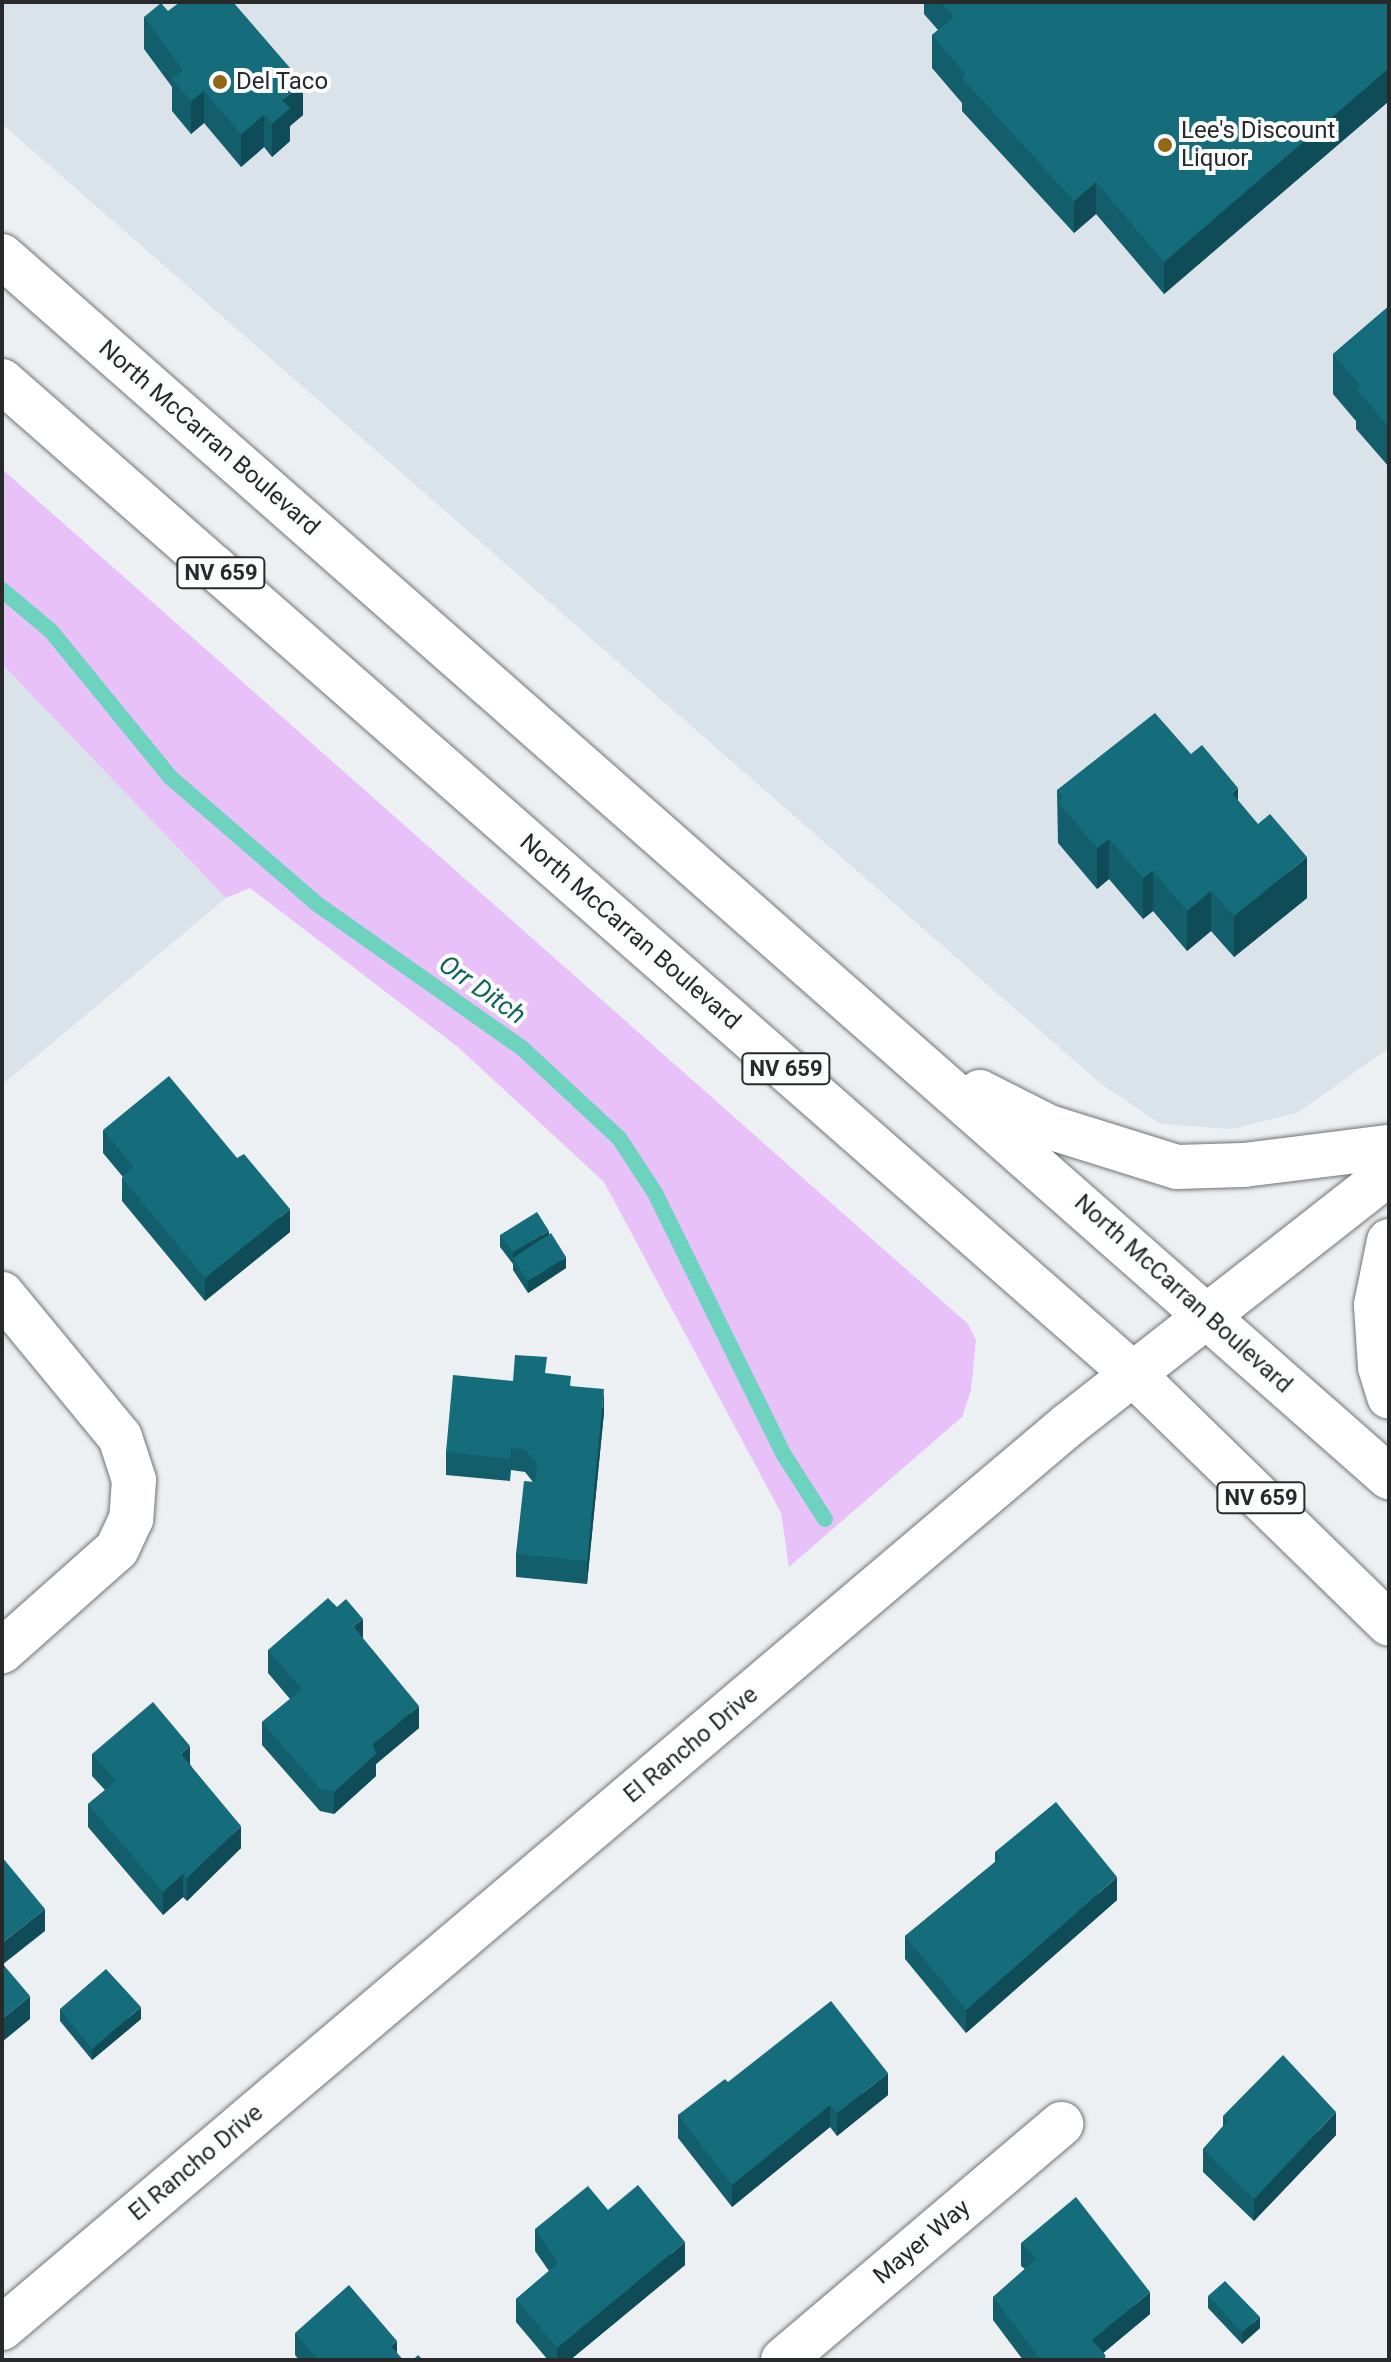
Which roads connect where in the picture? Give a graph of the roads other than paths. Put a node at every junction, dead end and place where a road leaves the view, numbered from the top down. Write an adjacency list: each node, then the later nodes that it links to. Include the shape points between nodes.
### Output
1 (2, 256): 3 (main road, North McCarran Boulevard)
2 (2, 381): 9 (main road, North McCarran Boulevard / NV 659)
3 (921, 1062): 4 (main road, via 1049,1127 1177,1167 1244,1165); 8 (main road, North McCarran Boulevard)
4 (1389, 1147)
5 (1389, 1173): 8 (main road, El Rancho Drive)
6 (1389, 1241): 10 (main road, via 1376,1317 1380,1367)
7 (2, 1294): 13 (main road, via 120,1437 134,1480 131,1519 117,1549)
8 (1206, 1315): 9 (main road, El Rancho Drive); 11 (main road, North McCarran Boulevard)
9 (1132, 1373): 12 (main road, North McCarran Boulevard / NV 659); 15 (main road, El Rancho Drive)
10 (1389, 1397)
11 (1389, 1477)
12 (1389, 1624)
13 (2, 1651)
14 (1061, 2124): 16 (main road, Mayer Way)
15 (2, 2328)
16 (783, 2360)

